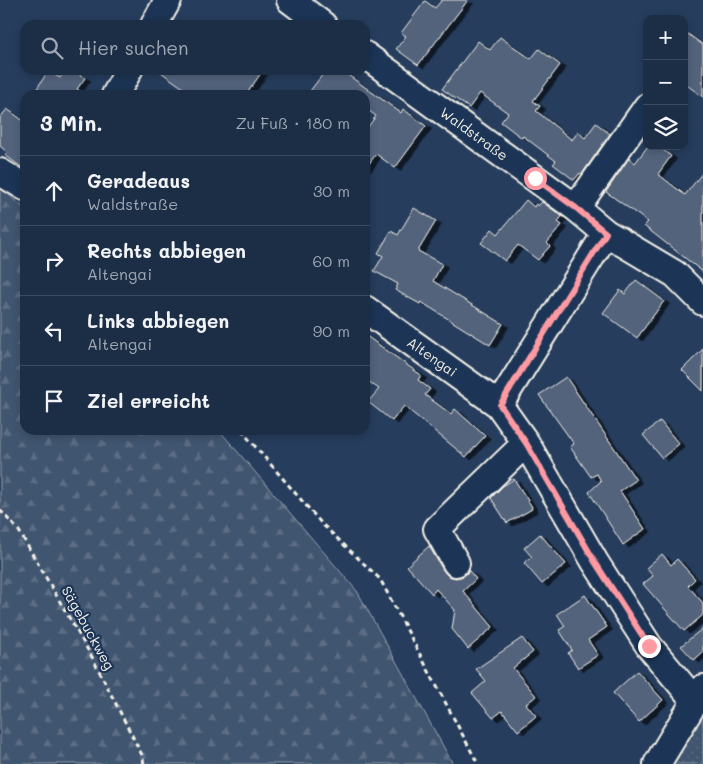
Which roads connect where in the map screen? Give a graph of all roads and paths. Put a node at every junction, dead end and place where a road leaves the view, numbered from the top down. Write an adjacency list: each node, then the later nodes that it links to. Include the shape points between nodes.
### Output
1 (168, 0): 3 (street)
2 (290, 0): 4 (street)
3 (157, 20)
4 (316, 20)
5 (370, 59): 11 (street, Waldstraße)
6 (126, 75): 7 (street)
7 (118, 90)
8 (643, 113): 11 (street)
9 (0, 172): 10 (street)
10 (20, 184)
11 (576, 208): 12 (street, Waldstraße)
12 (606, 233): 13 (street, Waldstraße, via 675,274); 15 (street)
13 (703, 302)
14 (370, 314): 15 (street, Altengai)
15 (500, 405): 17 (street, Altengai)
16 (245, 435): 22 (path, via 322,524 380,579)
17 (526, 443): 19 (street, via 437,529); 20 (street, Altengai, via 595,562 649,646)
18 (0, 510): 21 (path, Sägebuckweg, via 19,531 92,657)
19 (456, 563)
20 (699, 694): 23 (street)
21 (144, 764)
22 (478, 764)
23 (657, 764)

